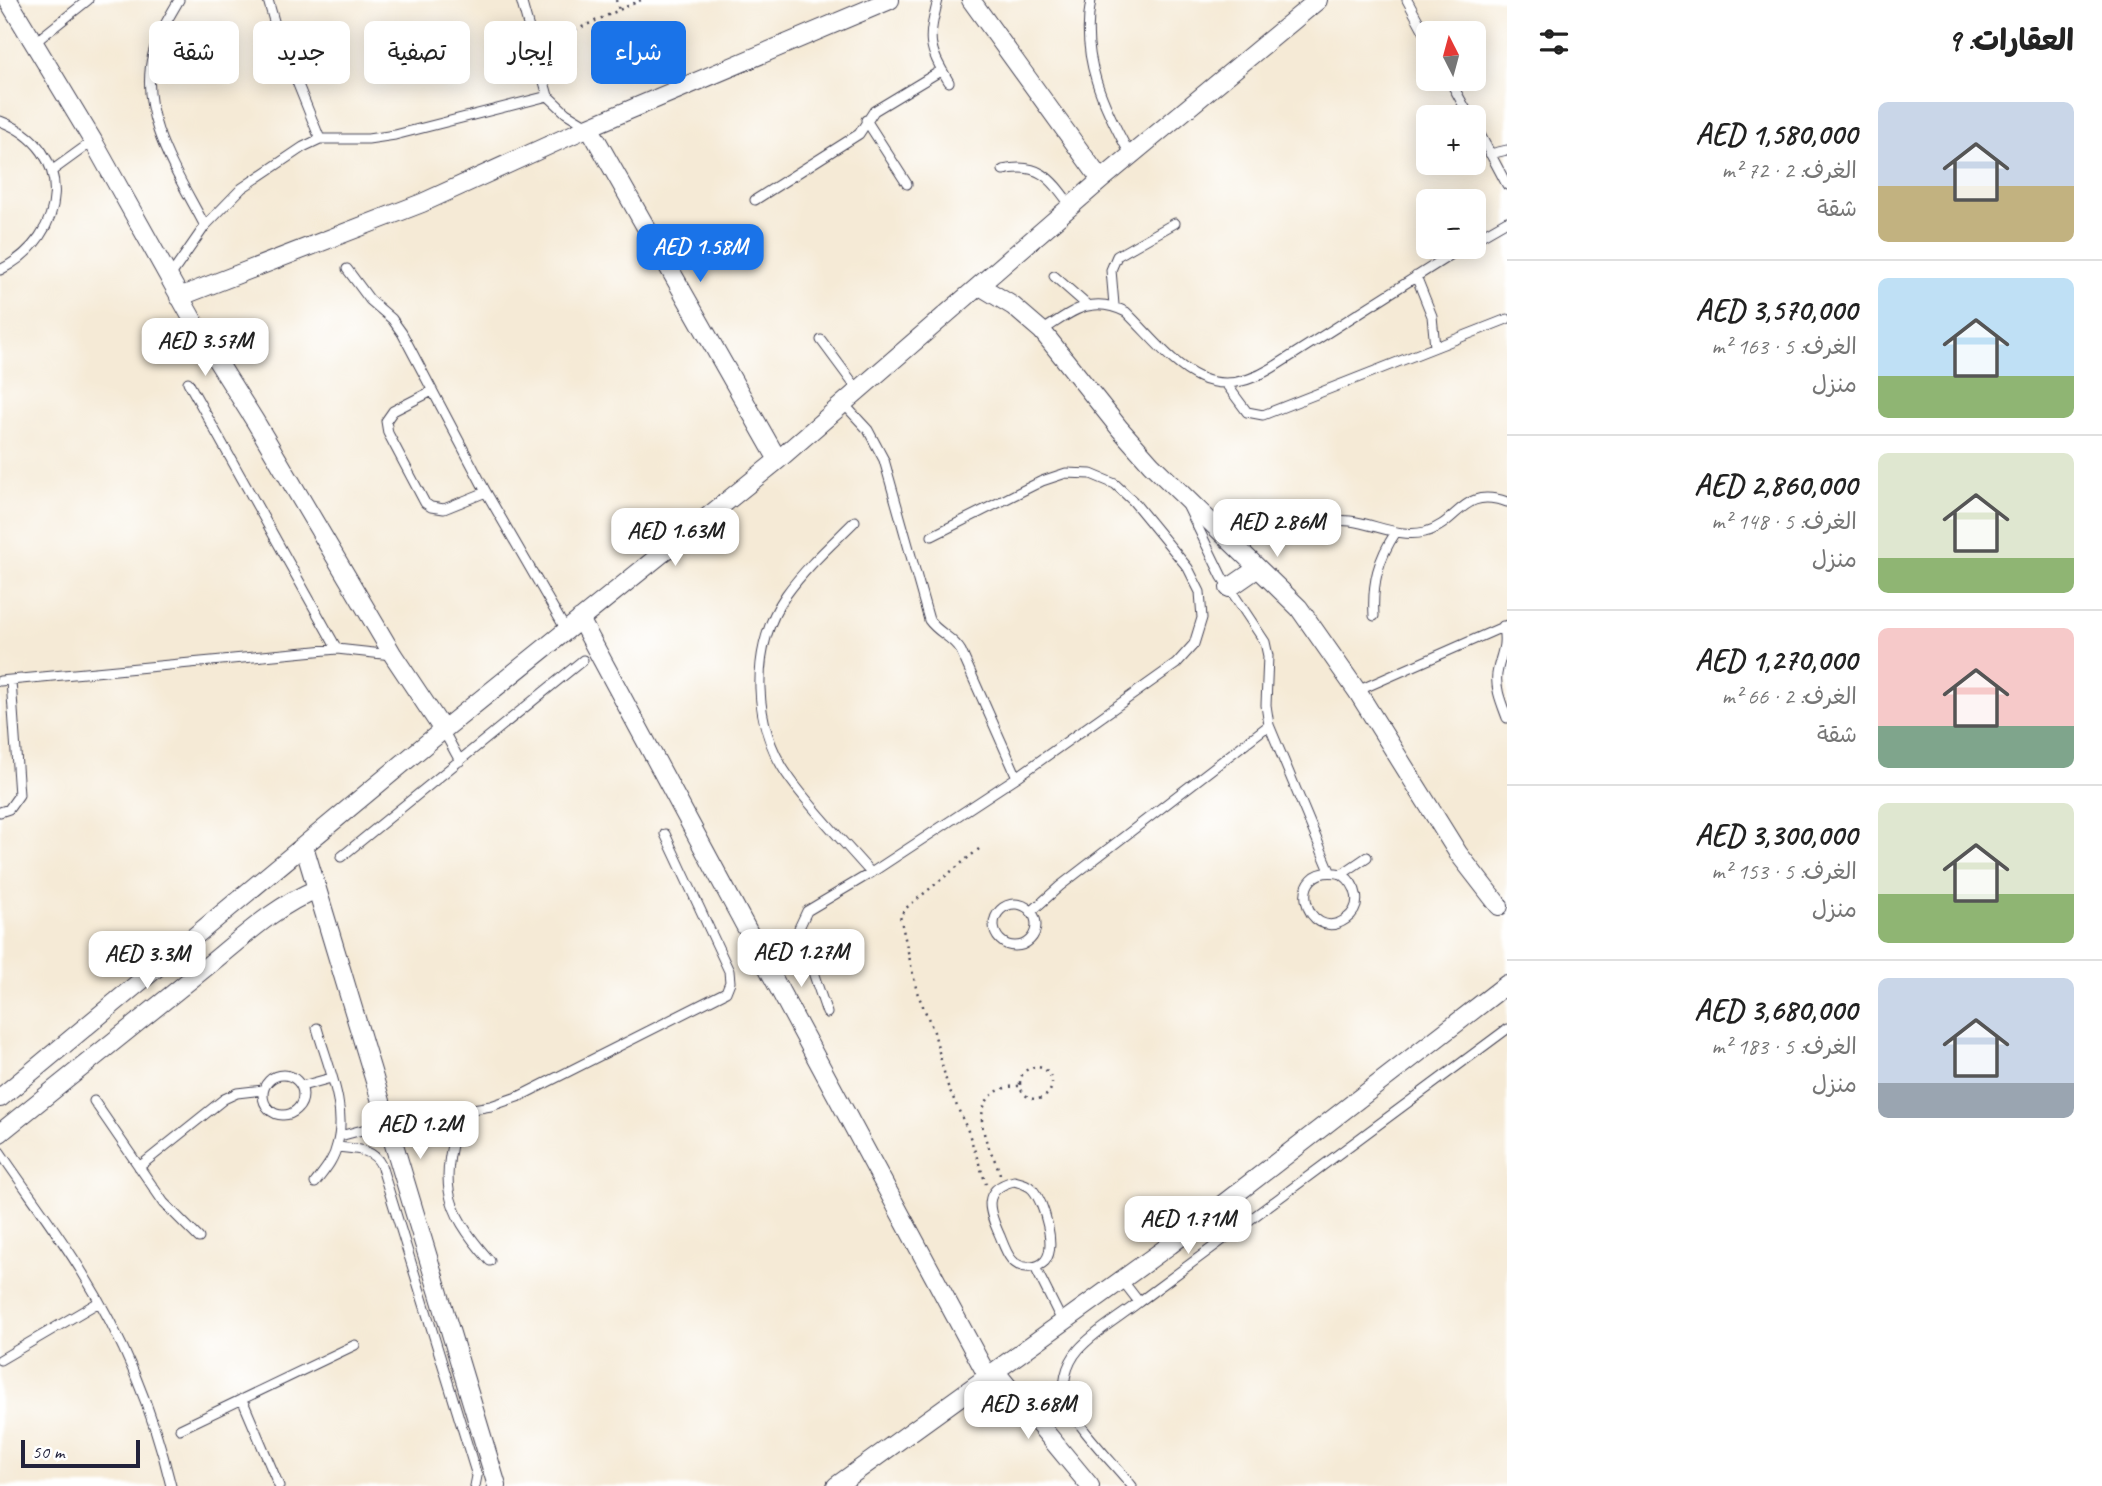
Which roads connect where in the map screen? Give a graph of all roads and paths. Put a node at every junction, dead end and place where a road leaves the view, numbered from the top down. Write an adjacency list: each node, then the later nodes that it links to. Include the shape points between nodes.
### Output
1 (8, 0): 17 (street)
2 (89, 0): 17 (lane)
3 (179, 0): 39 (lane, via 153,54 149,83 152,113)
4 (268, 0): 24 (lane)
5 (521, 0): 20 (lane)
6 (616, 0): 14 (path)
7 (641, 0): 14 (path)
8 (890, 0): 23 (street)
9 (938, 0): 18 (lane, via 930,37)
10 (971, 0): 32 (street)
11 (1091, 0): 29 (lane, via 1090,63)
12 (1318, 0): 29 (street)
13 (1407, 0): 15 (lane)
14 (619, 10): 16 (path)
15 (1418, 21)
16 (577, 29)
17 (34, 43): 25 (street)
18 (942, 70): 19 (lane); 21 (lane)
19 (950, 82)
20 (548, 96): 23 (lane); 24 (lane, via 395,135)
21 (866, 120): 33 (lane); 35 (lane, via 859,134)
22 (0, 121): 30 (lane, via 41,149)
23 (589, 127): 48 (street, via 422,202); 60 (street)
24 (320, 139): 39 (lane, via 262,172)
25 (93, 141): 30 (lane); 46 (street)
26 (1486, 146): 28 (lane)
27 (1507, 150): 28 (lane)
28 (1490, 154): 34 (lane)
29 (1131, 156): 32 (street)
30 (52, 170): 43 (lane, via 50,218 40,240)
31 (1003, 170): 36 (lane, via 1017,167 1041,172)
32 (1101, 180): 36 (street)
33 (907, 184)
34 (1507, 185)
35 (755, 200)
36 (1071, 206): 47 (street)
37 (1507, 221): 40 (lane)
38 (1175, 223): 50 (lane, via 1117,256 1111,270)
39 (205, 226): 46 (lane)
40 (1486, 233)
41 (1444, 259): 45 (lane)
42 (347, 269): 58 (lane, via 397,326)
43 (0, 270)
44 (1054, 276): 49 (lane)
45 (1416, 276): 54 (lane, via 1432,316); 56 (lane, via 1258,377)
46 (169, 278): 48 (street)
47 (979, 286): 52 (street); 57 (street)
48 (179, 297): 74 (street)
49 (1087, 305): 50 (lane); 52 (lane)
50 (1114, 306): 56 (lane, via 1185,369 1205,380)
51 (1507, 319): 54 (lane)
52 (1042, 331): 62 (street, via 1120,429)
53 (821, 341): 57 (lane)
54 (1435, 347): 56 (lane, via 1263,415 1247,412)
55 (188, 382): 73 (lane)
56 (1227, 384)
57 (858, 390): 59 (street)
58 (432, 391): 61 (lane); 61 (lane, via 393,411 386,421 421,498 430,507 444,509)
59 (843, 403): 60 (street); 83 (lane, via 868,430 884,460 929,620 961,651)
60 (778, 460): 71 (street)
61 (486, 492): 71 (lane)
62 (1184, 496): 68 (street); 69 (lane)
63 (1507, 502): 66 (lane, via 1479,499 1426,532)
64 (1284, 519): 66 (lane, via 1350,521)
65 (855, 521): 91 (lane, via 785,596 768,633 760,673 761,713 777,759 790,780)
66 (1396, 532): 70 (lane, via 1376,572)
67 (932, 536): 83 (lane, via 1042,481 1066,473 1091,474 1115,484 1133,501 1188,568 1200,592 1202,618 1194,644 1176,664)
68 (1258, 568): 69 (street); 78 (street, via 1306,617)
69 (1229, 588): 80 (lane, via 1265,642)
70 (1374, 616)
71 (573, 625): 81 (street); 125 (street)
72 (1505, 625): 78 (lane); 79 (lane, via 1506,651 1497,687)
73 (337, 649): 74 (lane); 77 (lane)
74 (393, 655): 81 (street)
75 (583, 660): 82 (lane)
76 (0, 681): 77 (lane)
77 (11, 681): 84 (lane, via 19,794 9,809)
78 (1357, 691): 94 (street, via 1435,818)
79 (1507, 718)
80 (1269, 725): 90 (lane); 95 (lane)
81 (443, 730): 82 (lane); 86 (street)
82 (460, 761): 88 (lane)
83 (1017, 777): 91 (lane)
84 (0, 812)
85 (664, 834): 106 (lane, via 729,971 726,992 520,1096)
86 (304, 846): 93 (street); 104 (street)
87 (979, 849): 115 (path, via 900,916 917,992)
88 (341, 857)
89 (1367, 857): 92 (lane)
90 (1330, 871): 92 (lane); 92 (lane, via 1319,874 1305,892 1305,904 1320,922 1331,924 1352,914 1356,891)
91 (871, 873): 97 (lane, via 801,919 801,937)
92 (1342, 874)
93 (317, 889): 107 (street); 108 (street, via 262,919)
94 (1499, 906)
95 (1031, 912): 95 (lane, via 1024,906 1005,906 995,921 999,938 1006,944 1024,944 1035,930)
96 (1507, 984): 119 (street)
97 (827, 1013)
98 (317, 1028): 100 (lane)
99 (1507, 1029): 121 (lane)
100 (331, 1078): 101 (lane); 109 (lane)
101 (302, 1086): 103 (lane, via 292,1076 278,1075); 103 (lane, via 300,1106 289,1115 269,1110)
102 (1020, 1086): 102 (path, via 1027,1096 1039,1098 1049,1091 1052,1079 1045,1069 1033,1067 1023,1074); 114 (path, via 1000,1087 992,1093 982,1115 983,1131)
103 (263, 1090): 112 (lane, via 224,1099)
104 (0, 1098)
105 (94, 1101): 112 (lane)
106 (461, 1111): 107 (lane); 117 (lane, via 449,1152 451,1202 461,1226)
107 (387, 1119): 109 (lane); 131 (street)
108 (0, 1133)
109 (340, 1136): 110 (lane)
110 (337, 1147): 113 (lane); 130 (lane, via 372,1153 381,1166 477,1476)
111 (0, 1152): 120 (lane)
112 (139, 1167): 116 (lane, via 164,1203)
113 (315, 1183)
114 (1003, 1184): 115 (lane); 118 (lane, via 1025,1184 1038,1200 1051,1243 1044,1262)
115 (991, 1197): 118 (lane, via 991,1215 1007,1255 1014,1264)
116 (199, 1238)
117 (490, 1261)
118 (1035, 1267): 122 (lane)
119 (1122, 1280): 121 (lane); 122 (street)
120 (99, 1302): 124 (lane); 128 (lane, via 146,1400)
121 (1139, 1302): 134 (lane, via 1080,1348 1064,1385 1067,1405 1078,1422)
122 (1063, 1324): 125 (street)
123 (355, 1345): 126 (lane)
124 (0, 1360)
125 (991, 1374): 132 (street); 133 (street)
126 (242, 1399): 127 (lane); 129 (lane)
127 (180, 1429)
128 (171, 1486)
129 (279, 1486)
130 (475, 1486)
131 (497, 1486)
132 (836, 1486)
133 (1090, 1486)
134 (1132, 1486)

